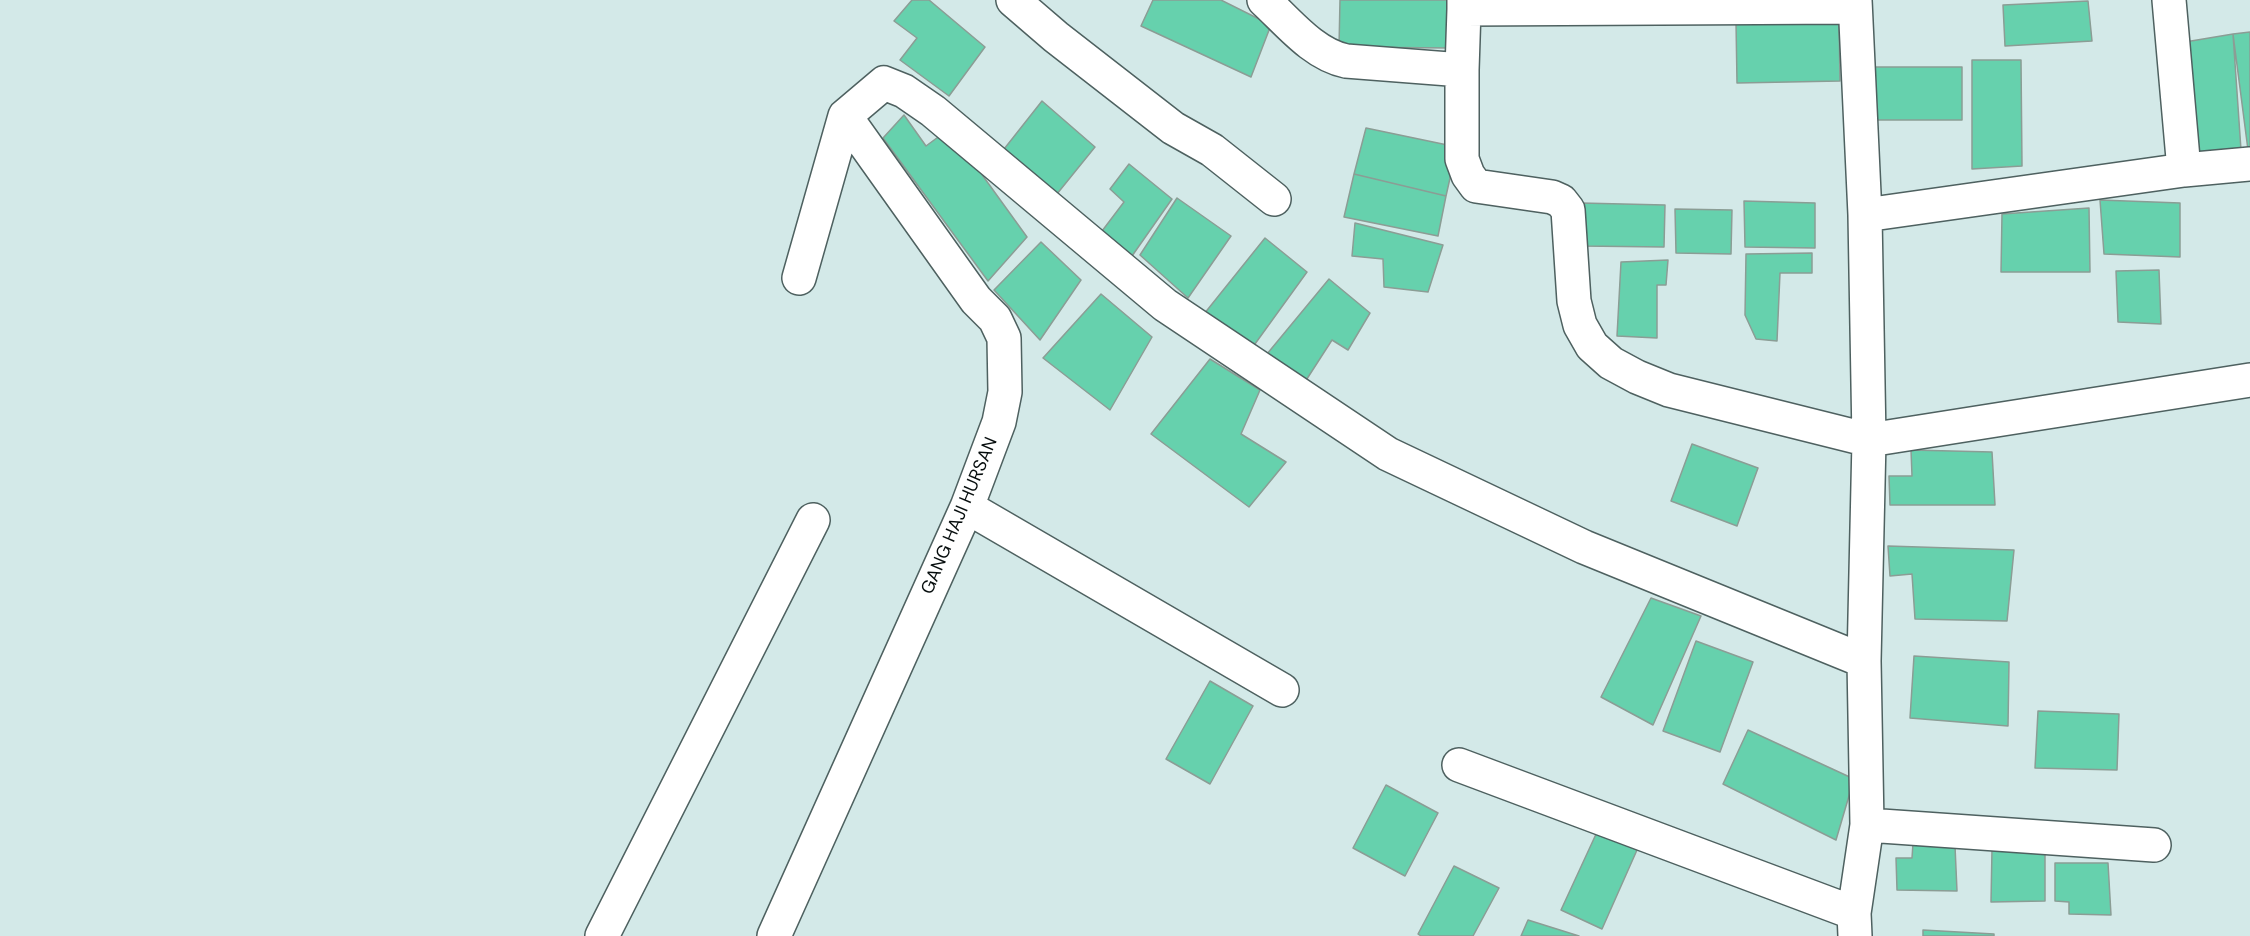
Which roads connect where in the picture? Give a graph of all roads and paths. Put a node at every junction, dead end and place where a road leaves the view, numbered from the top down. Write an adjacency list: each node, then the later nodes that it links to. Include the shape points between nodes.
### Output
1 (1013, 0): 10 (street, via 1173,128 1212,150)
2 (1264, 0): 6 (street, via 1306,39 1335,59)
3 (2169, 0): 9 (street)
4 (1855, 3): 5 (street); 11 (street)
5 (1464, 4): 6 (street)
6 (1462, 70): 14 (street, via 1462,159 1467,175 1476,186 1552,197 1568,210 1574,301 1580,325 1592,346 1611,363 1669,390)
7 (845, 116): 12 (street); 15 (street, GANG HAJI HURSAN, via 976,300 995,319 1004,338 1005,392 999,422); 17 (street, via 884,83 904,91 1165,305 1388,454 1584,548)
8 (2250, 164): 9 (street)
9 (2184, 170): 11 (street)
10 (1274, 199)
11 (1865, 215): 14 (street)
12 (799, 278)
13 (2250, 380): 14 (street)
14 (1869, 440): 17 (street)
15 (967, 507): 18 (street); 24 (street, GANG HAJI HURSAN)
16 (813, 520): 23 (street)
17 (1864, 662): 20 (street)
18 (1282, 690)
19 (1459, 765): 22 (street)
20 (1867, 825): 21 (street); 22 (street)
21 (2154, 844)
22 (1855, 925)
23 (602, 936)
24 (774, 936)

